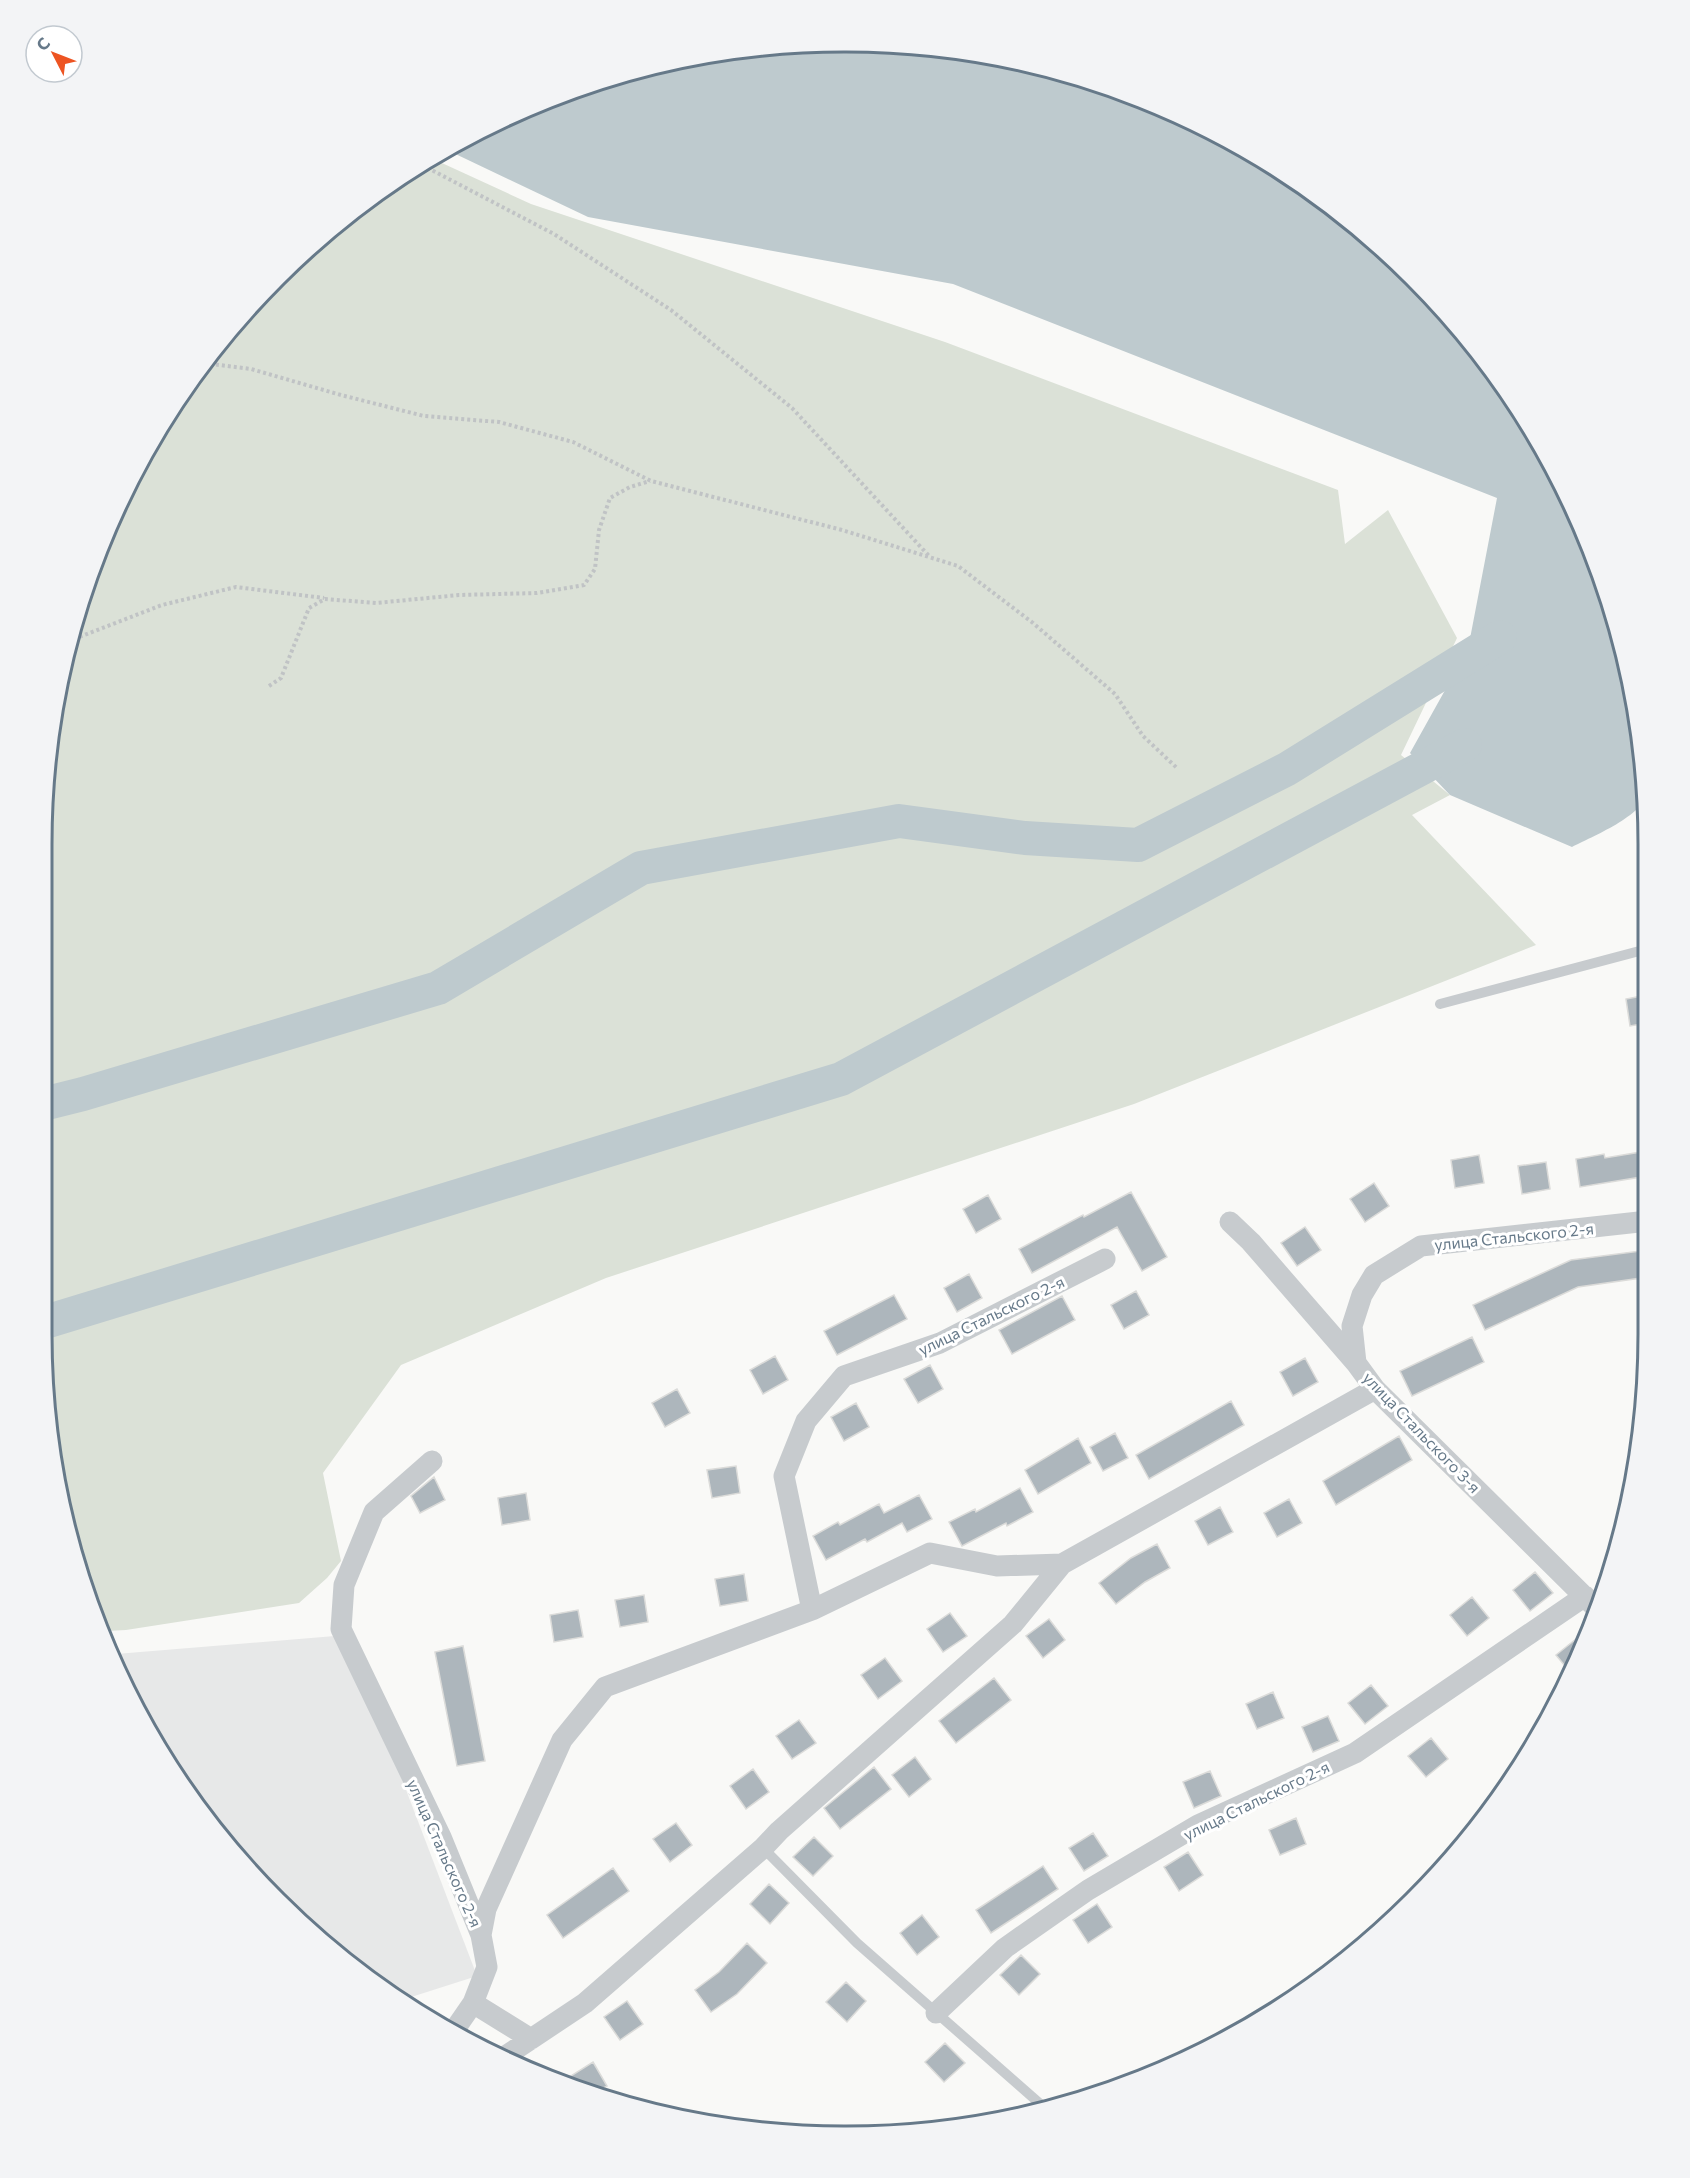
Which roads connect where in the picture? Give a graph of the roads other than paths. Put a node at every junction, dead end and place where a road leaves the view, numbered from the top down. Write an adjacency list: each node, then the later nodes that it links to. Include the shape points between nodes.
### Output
1 (1638, 951): 2 (lane)
2 (1440, 1004)
3 (1230, 1222): 6 (street, улица Стальского 3-я)
4 (1638, 1222): 6 (street, улица Стальского 2-я, via 1421,1246 1374,1275 1362,1295 1352,1326)
5 (1105, 1259): 12 (street, улица Стальского 2-я, via 940,1343 844,1376 806,1422 784,1476)
6 (1356, 1363): 7 (street, улица Стальского 3-я)
7 (1375, 1389): 9 (street, улица Стальского 2-я); 10 (street, улица Стальского 3-я)
8 (432, 1461): 14 (street, улица Стальского 2-я, via 374,1512 344,1585 341,1629 441,1837)
9 (1062, 1564): 12 (street, улица Стальского 2-я, via 997,1566 930,1552); 13 (street, улица Стальского 2-я, via 1013,1624)
10 (1590, 1601)
11 (1589, 1603): 16 (street, улица Стальского 2-я, via 1355,1753 1198,1825 1088,1890 1005,1948)
12 (812, 1610): 14 (street, улица Стальского 2-я, via 605,1687 562,1740 486,1909)
13 (763, 1848): 16 (lane, via 857,1943); 18 (street, улица Стальского 2-я, via 585,2003)
14 (481, 1935): 15 (street, via 487,1966)
15 (473, 2003): 17 (street); 18 (street)
16 (936, 2013): 20 (lane)
17 (458, 2024)
18 (531, 2039): 19 (street, улица Стальского 2-я)
19 (512, 2052)
20 (1037, 2101)

